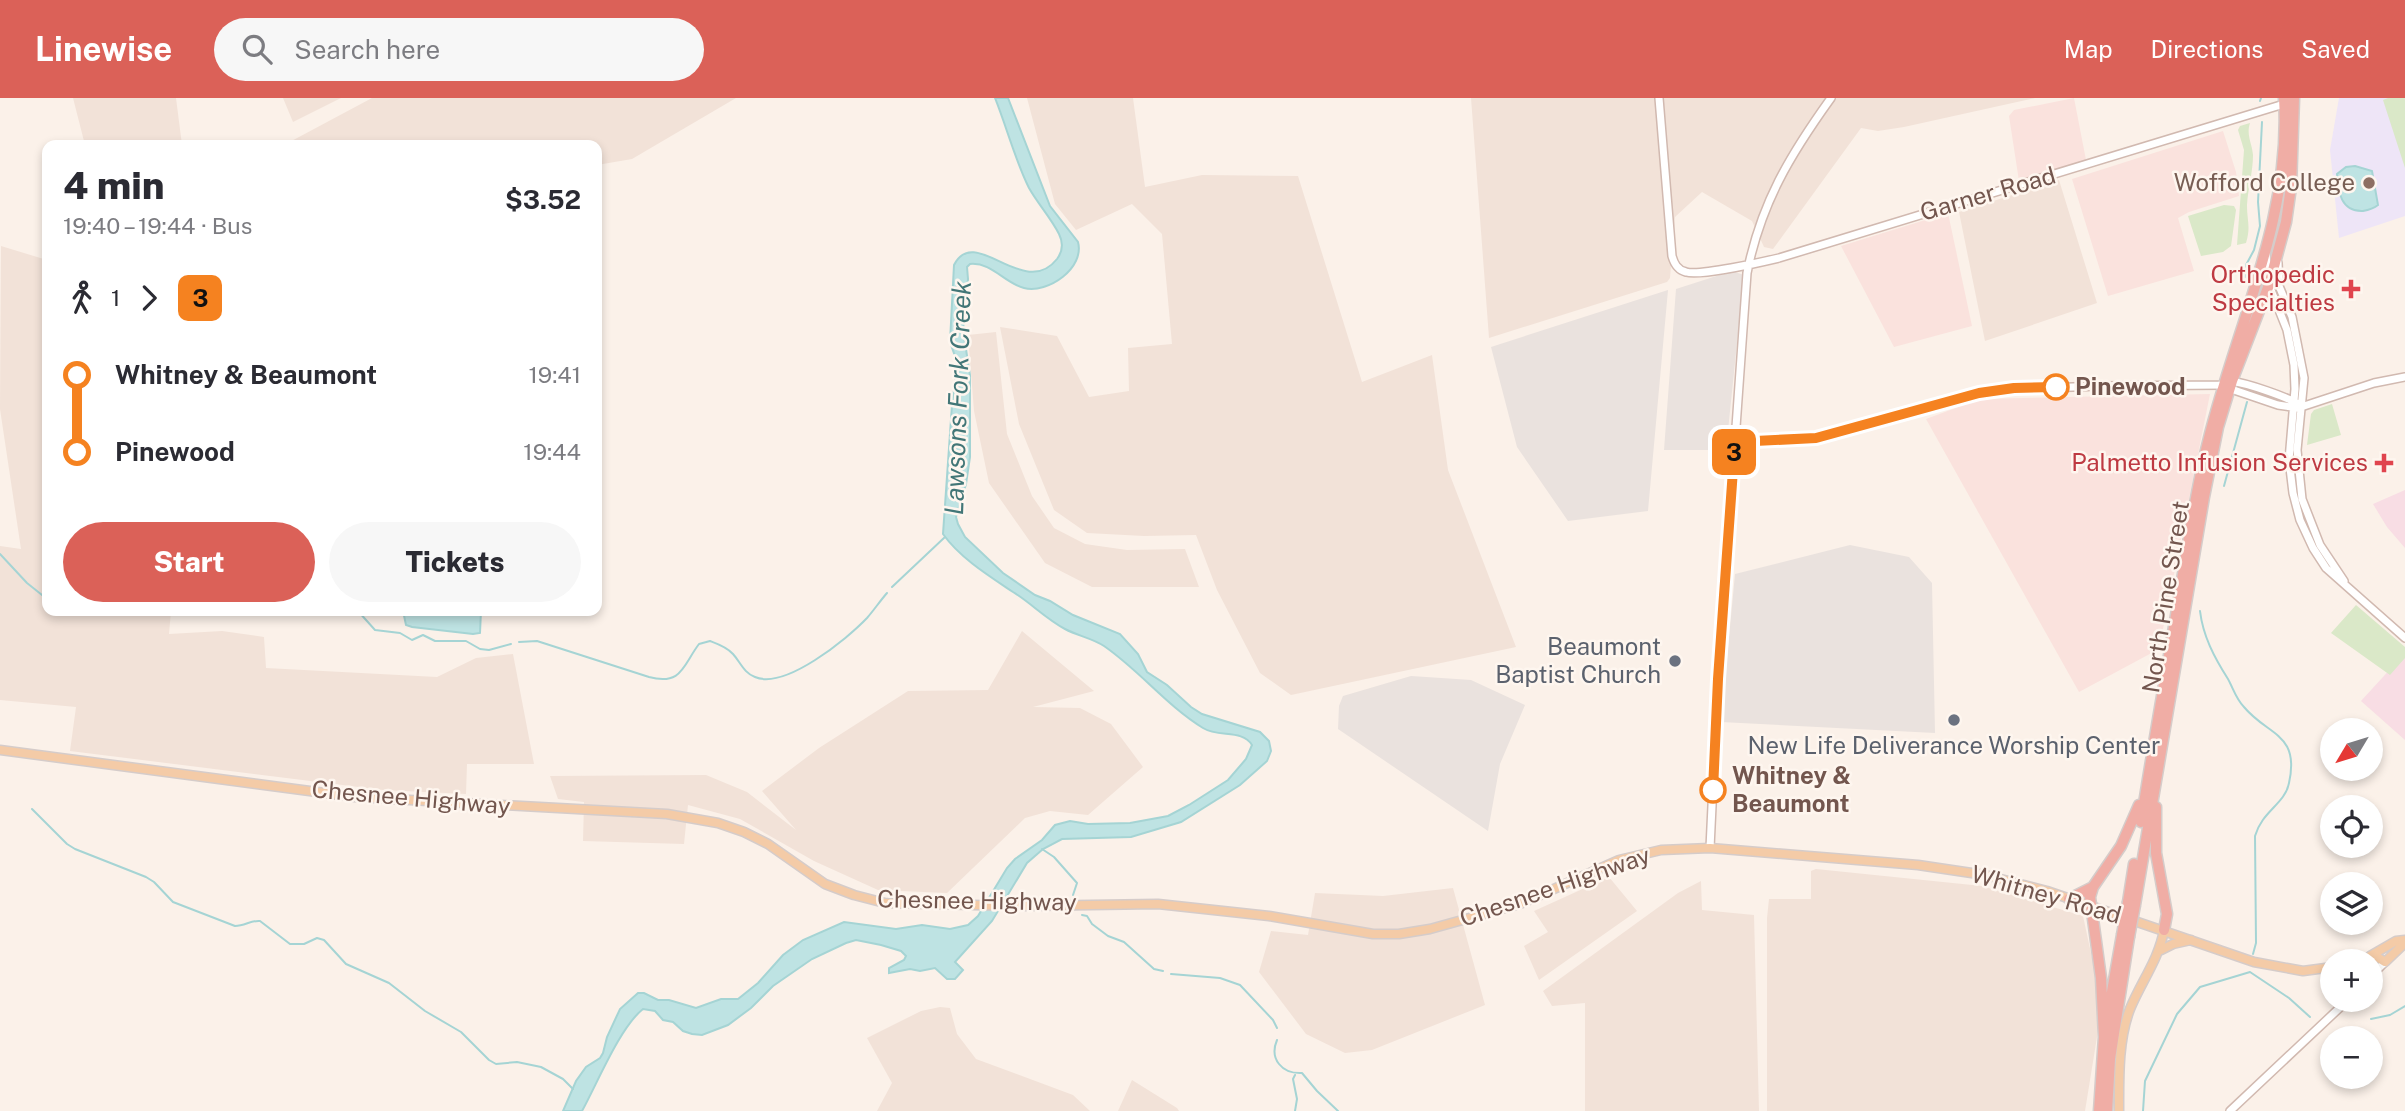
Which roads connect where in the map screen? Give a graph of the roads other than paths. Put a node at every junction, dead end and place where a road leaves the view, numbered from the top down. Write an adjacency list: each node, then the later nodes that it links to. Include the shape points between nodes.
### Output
1 (1659, 98): 7 (street, Garner Road, via 1672,256 1677,267 1688,273)
2 (1831, 98): 7 (street, via 1772,191)
3 (2294, 98): 5 (highway, North Pine Street, via 2291,187)
4 (2284, 101): 6 (highway, North Pine Street, via 2281,179); 7 (street, Garner Road)
5 (2279, 248): 8 (highway, North Pine Street); 12 (street, via 2278,279 2292,317 2305,378)
6 (2266, 254): 8 (street); 10 (highway, North Pine Street)
7 (1749, 265): 13 (street)
8 (2269, 285): 10 (highway, North Pine Street); 11 (street, via 2289,335)
9 (2405, 377): 12 (street)
10 (2229, 385): 11 (street); 13 (street, via 1996,390 1835,435); 17 (highway, North Pine Street, via 2197,489)
11 (2293, 404): 12 (street); 14 (street, via 2289,460 2297,512 2319,558)
12 (2302, 406): 14 (street, via 2297,450 2302,499 2320,545)
13 (1735, 442): 18 (street)
14 (2346, 585): 15 (street)
15 (2405, 638)
16 (0, 750): 18 (main road, Chesnee Highway, via 355,797 683,816 757,838 825,884 899,904 1158,904 1373,934 1430,929 1508,908 1619,860 1661,850)
17 (2154, 768): 19 (highway, via 2128,834); 22 (highway, via 2155,837 2167,914); 23 (highway, North Pine Street, bridge)
18 (1710, 848): 20 (main road, Whitney Road, via 1934,867 2014,881)
19 (2093, 887): 20 (highway); 21 (highway)
20 (2069, 899): 21 (main road, Whitney Road)
21 (2092, 907): 22 (main road, Whitney Road); 31 (highway)
22 (2164, 930): 24 (main road, Whitney Road); 27 (main road)
23 (2126, 936): 31 (highway, North Pine Street); 32 (highway, North Pine Street)
24 (2191, 940): 27 (main road); 29 (main road, Whitney Road, via 2269,966)
25 (2405, 941): 26 (main road); 28 (main road)
26 (2383, 949)
27 (2161, 950): 36 (main road, via 2140,986 2126,1024)
28 (2385, 962)
29 (2320, 969)
30 (2335, 1012): 37 (street)
31 (2104, 1037): 33 (highway, North Pine Street)
32 (2110, 1068): 34 (highway, North Pine Street); 35 (highway)
33 (2097, 1111)
34 (2106, 1111)
35 (2113, 1111)
36 (2119, 1111)
37 (2230, 1111)

